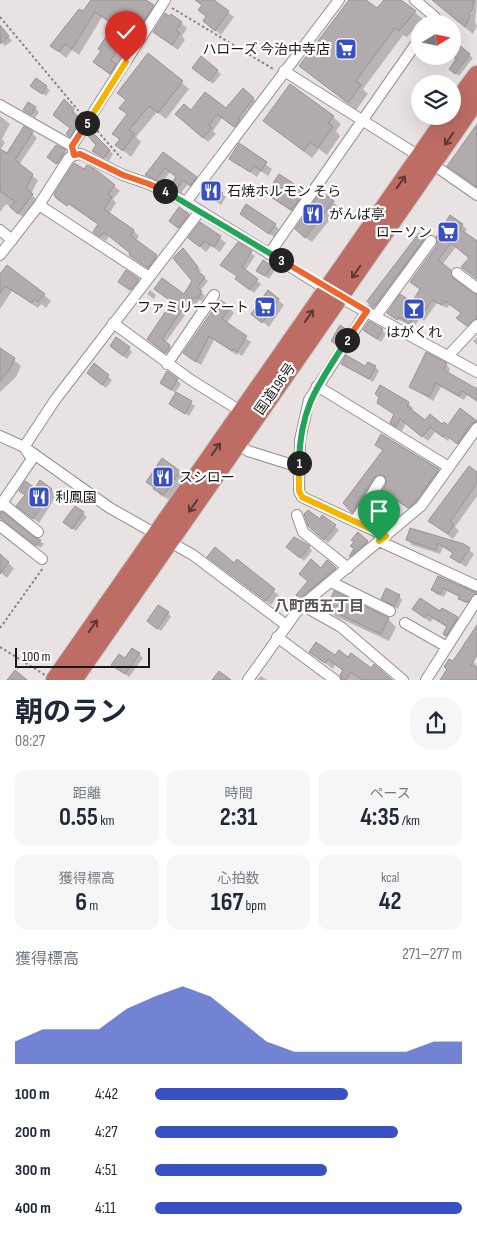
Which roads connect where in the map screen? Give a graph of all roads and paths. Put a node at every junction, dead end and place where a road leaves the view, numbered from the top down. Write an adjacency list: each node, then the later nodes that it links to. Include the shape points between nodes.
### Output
1 (339, 0): 7 (street)
2 (414, 0): 4 (street)
3 (164, 1): 7 (path); 13 (street)
4 (433, 15)
5 (0, 17): 13 (path)
6 (411, 51): 12 (street)
7 (283, 73): 12 (street); 19 (street)
8 (476, 74): 9 (highway)
9 (461, 96)
10 (477, 99): 17 (highway, 国道196号, one-way to 17)
11 (0, 105): 15 (street)
12 (362, 120): 17 (street); 25 (street)
13 (88, 121): 15 (street); 16 (path)
14 (443, 125): 17 (highway, 国道196号)
15 (73, 150): 19 (street); 20 (street)
16 (122, 158)
17 (425, 160): 18 (street); 30 (highway, 国道196号)
18 (477, 194)
19 (186, 202): 21 (street)
20 (39, 204): 23 (street); 28 (street)
21 (200, 211): 25 (street); 28 (street)
22 (0, 230): 23 (street)
23 (12, 240): 26 (street)
24 (431, 241): 33 (street)
25 (269, 254): 30 (street)
26 (0, 256)
27 (457, 273): 29 (street)
28 (149, 277): 34 (street)
29 (477, 288)
30 (333, 293): 32 (street); 40 (highway, 国道196号, one-way to 30); 43 (highway, 国道196号)
31 (214, 295): 37 (street)
32 (367, 311): 33 (street); 39 (street)
33 (376, 316): 36 (street)
34 (113, 323): 37 (street); 44 (street)
35 (477, 325): 36 (street)
36 (449, 355): 38 (street)
37 (167, 364): 40 (street)
38 (477, 372)
39 (317, 386): 45 (street, via 309,400 300,440); 46 (street)
40 (242, 412): 53 (highway, 国道196号, one-way to 40)
41 (477, 428): 46 (street)
42 (0, 436): 44 (street)
43 (237, 443): 45 (street, via 248,451); 53 (highway, 国道196号, one-way to 53)
44 (24, 447): 48 (street, via 32,459); 53 (street, via 102,503)
45 (299, 467): 50 (street, via 302,497)
46 (449, 467): 54 (street, via 421,506)
47 (380, 481): 50 (street)
48 (1, 505): 52 (street)
49 (297, 515): 56 (street, via 304,532)
50 (354, 521): 54 (street)
51 (0, 526): 55 (street)
52 (38, 532)
53 (163, 537): 63 (street, via 193,555); 68 (highway, 国道196号, one-way to 53); 69 (highway, 国道196号)
54 (382, 538): 56 (street); 58 (street)
55 (42, 559): 64 (path, via 44,567)
56 (348, 568): 57 (street)
57 (331, 582): 60 (street); 61 (street)
58 (477, 586)
59 (477, 600): 67 (street)
60 (302, 606): 63 (street); 72 (street, via 340,627)
61 (390, 611)
62 (405, 623): 67 (street)
63 (286, 625): 65 (street)
64 (0, 628)
65 (277, 637): 70 (street); 71 (street)
66 (0, 647): 68 (path)
67 (447, 647): 73 (street)
68 (54, 680)
69 (73, 680)
70 (248, 680)
71 (335, 680)
72 (403, 680)
73 (426, 680)

